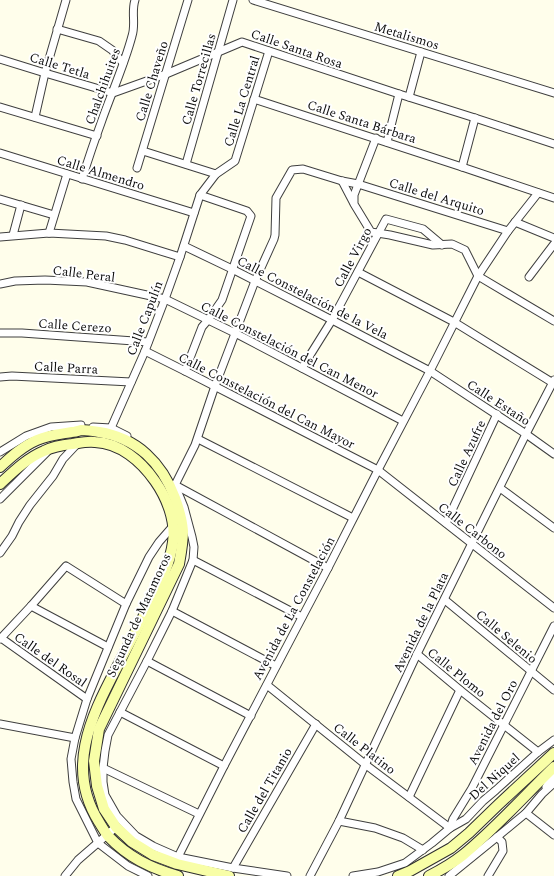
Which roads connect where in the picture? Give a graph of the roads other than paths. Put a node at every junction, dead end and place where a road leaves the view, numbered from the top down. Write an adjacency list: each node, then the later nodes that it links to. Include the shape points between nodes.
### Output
1 (66, 0): 6 (street)
2 (135, 0): 11 (street, Chalchihuites, via 133,35)
3 (188, 0): 13 (street, Calle Chaveño)
4 (233, 0): 8 (street, Calle Torrecillas)
5 (253, 0): 9 (street, Metalismos)
6 (57, 29): 11 (street, via 99,41 112,50); 12 (street)
7 (269, 51): 8 (street, Calle Santa Rosa, via 242,42); 16 (street, Calle Santa Rosa); 18 (street, Calle La Central)
8 (218, 52): 13 (street, Calle Santa Rosa); 28 (street, Calle Torrecillas)
9 (421, 52): 15 (street, Metalismos); 17 (street)
10 (0, 59): 12 (street, Calle Tetla)
11 (123, 63): 14 (street, Chalchihuites)
12 (45, 73): 14 (street, Calle Tetla); 20 (street)
13 (166, 74): 14 (street, Calle Santa Rosa); 26 (street, Calle Chaveño)
14 (113, 93): 22 (street, Chalchihuites)
15 (554, 93)
16 (400, 94): 17 (street, Calle Santa Rosa); 24 (street)
17 (409, 97): 21 (street, Calle Santa Rosa)
18 (254, 99): 23 (street, Calle Santa Bárbara); 32 (street, Calle La Central, via 235,161)
19 (0, 107): 20 (street)
20 (34, 117): 22 (street)
21 (475, 118): 25 (street, Calle Santa Rosa); 29 (street)
22 (97, 136): 33 (street, Chalchihuites)
23 (376, 138): 24 (street, Calle Santa Bárbara); 35 (street)
24 (387, 142): 29 (street, Calle Santa Bárbara)
25 (554, 144)
26 (142, 151): 28 (street); 30 (street, Calle Chaveño)
27 (0, 153): 31 (street, Calle Almendro)
28 (186, 164): 32 (street)
29 (462, 167): 36 (street, Calle Santa Bárbara)
30 (137, 168)
31 (67, 174): 33 (street, Calle Almendro); 43 (street)
32 (216, 174): 37 (street, Calle La Central)
33 (82, 179): 42 (street, Calle Almendro)
34 (342, 181): 35 (street, Calle del Arquito); 40 (street); 59 (street, Calle del Arquito, via 303,169 292,170 276,198 275,235)
35 (358, 184): 40 (street); 45 (street, Calle del Arquito)
36 (538, 193): 38 (street, Calle Santa Bárbara); 44 (street, Avenida de La Constelación)
37 (200, 195): 42 (street, Calle La Central); 55 (street, via 247,211 251,216)
38 (554, 198)
39 (0, 199): 41 (street)
40 (354, 204): 47 (street, via 371,232)
41 (21, 205): 43 (street); 48 (street)
42 (194, 213): 53 (street, Calle Capulín)
43 (54, 215): 46 (street)
44 (516, 222): 45 (street, Avenida de La Constelación); 50 (street)
45 (508, 231): 57 (street, Avenida de La Constelación)
46 (49, 233): 48 (street); 54 (street, via 106,236)
47 (379, 233): 52 (street); 52 (street, Calle Virgo, via 386,219 423,229); 56 (street, Calle Virgo)
48 (13, 235): 49 (street)
49 (0, 237)
50 (554, 238)
51 (554, 244): 58 (street)
52 (442, 245): 57 (street, via 452,244 465,250)
53 (184, 246): 54 (street, Calle Capulín); 55 (street, Calle Constelación de la Vela)
54 (180, 257): 61 (street, Calle Capulín)
55 (232, 269): 59 (street, Calle Constelación de la Vela); 62 (street, via 222,300)
56 (358, 272): 63 (street, Calle Virgo); 65 (street)
57 (478, 276): 64 (street); 65 (street, Avenida de La Constelación)
58 (529, 277)
59 (255, 281): 63 (street, Calle Constelación de la Vela); 66 (street)
60 (0, 284): 61 (street, Calle Peral, via 45,280 87,282)
61 (165, 299): 62 (street, Calle Constelación del Can Menor); 68 (street, Calle Capulín)
62 (208, 320): 66 (street, Calle Constelación del Can Menor); 71 (street, via 202,327)
63 (332, 320): 70 (street, Calle Virgo); 72 (street, Calle Constelación de la Vela)
64 (554, 321)
65 (454, 322): 72 (street, Avenida de La Constelación); 74 (street)
66 (235, 333): 70 (street, Calle Constelación del Can Menor); 76 (street)
67 (0, 334): 68 (street, Calle Cerezo, via 22,333)
68 (148, 342): 69 (street, Calle Capulín)
69 (145, 351): 71 (street, Calle Constelación del Can Mayor); 75 (street, Calle Capulín)
70 (302, 368): 78 (street, Calle Constelación del Can Menor)
71 (185, 371): 76 (street, Calle Constelación del Can Mayor)
72 (430, 372): 77 (street, Calle Estaño); 78 (street, Avenida de La Constelación)
73 (0, 377): 75 (street, Calle Parra)
74 (553, 381): 81 (street, Avenida de la Plata)
75 (131, 382): 80 (street, Calle Capulín)
76 (215, 386): 82 (street); 88 (street, Calle Constelación del Can Mayor)
77 (497, 414): 81 (street, Calle Estaño); 94 (street, Calle Azufre)
78 (403, 421): 88 (street, Avenida de La Constelación)
79 (81, 428): 80 (street); 85 (street, via 51,427 26,436); 87 (main road, Segunda de Matamoros, via 36,440); 91 (main road, Segunda de Matamoros, via 117,436 137,446 157,465)
80 (111, 428): 91 (street, via 134,439 157,459 167,472)
81 (526, 434): 86 (street, Calle Estaño); 90 (street, Avenida de la Plata)
82 (198, 439): 91 (street); 93 (street)
83 (78, 443): 84 (main road, Segunda de Matamoros); 91 (main road, Segunda de Matamoros, via 95,442 118,447); 98 (street, via 63,459 30,505)
84 (51, 448): 89 (main road, Segunda de Matamoros, via 25,462); 92 (street)
85 (0, 452)
86 (554, 454)
87 (0, 467)
88 (378, 470): 93 (street, Avenida de La Constelación); 94 (street, Calle Carbono)
89 (0, 484)
90 (500, 488): 96 (street); 97 (street, Avenida de la Plata)
91 (170, 490): 95 (main road, Segunda de Matamoros); 99 (street, via 184,508 194,547); 100 (street); 123 (main road, Segunda de Matamoros, via 180,512 183,532 179,564)
92 (0, 499)
93 (354, 518): 100 (street, Avenida de La Constelación)
94 (446, 524): 97 (street, Calle Carbono)
95 (173, 526): 102 (street, via 149,556); 123 (main road, Segunda de Matamoros, via 170,560 165,573 94,714)
96 (554, 528)
97 (472, 544): 101 (street, Avenida de la Plata); 104 (street, Calle Carbono)
98 (0, 553)
99 (192, 560): 105 (street); 106 (street)
100 (328, 568): 106 (street, Avenida de La Constelación)
101 (445, 600): 110 (street, Avenida de la Plata); 113 (street, Calle Selenio)
102 (126, 604): 103 (street, via 66,566); 109 (street)
103 (31, 606): 108 (street); 109 (street)
104 (554, 608)
105 (172, 611): 111 (street); 112 (street)
106 (302, 617): 112 (street, Avenida de La Constelación)
107 (554, 626): 113 (street, Avenida del Oro)
108 (0, 639): 117 (street, Calle del Rosal)
109 (108, 647): 117 (street)
110 (417, 654): 115 (street, Calle Plomo); 128 (street, Avenida de la Plata)
111 (147, 661): 118 (street); 119 (street)
112 (276, 666): 114 (street, Avenida de La Constelación)
113 (531, 672): 116 (street, Calle Selenio); 122 (street, Avenida del Oro)
114 (267, 685): 119 (street, Avenida de La Constelación); 121 (street, Calle Platino)
115 (460, 690): 122 (street, Calle Plomo); 135 (street)
116 (554, 690)
117 (87, 699): 124 (street)
118 (120, 712): 129 (street); 131 (street, via 108,735)
119 (251, 716): 129 (street, Avenida de La Constelación)
120 (0, 724): 124 (street)
121 (316, 724): 128 (street, Calle Platino); 147 (street, Calle del Titanio)
122 (504, 725): 126 (street, Calle Plomo); 140 (street, Avenida del Oro)
123 (94, 728): 139 (main road, via 97,786 104,809); 141 (main road, via 86,741 84,777 94,814)
124 (75, 738): 144 (street, via 71,759 76,799)
125 (554, 740): 126 (street, Del Niquel)
126 (538, 752): 140 (street, Del Niquel, via 466,819)
127 (554, 753): 154 (main road, via 451,848)
128 (366, 765): 135 (street, Calle Platino); 138 (street, Avenida de la Plata)
129 (224, 766): 137 (street, Avenida de La Constelación)
130 (554, 767): 155 (main road, via 485,836 447,867)
131 (103, 768): 137 (street); 146 (street, via 105,795 117,816 136,836)
132 (554, 773): 134 (street)
133 (554, 783): 134 (street)
134 (542, 794): 136 (street)
135 (408, 797): 140 (street, Calle Platino)
136 (526, 812): 142 (street); 143 (street)
137 (199, 814): 146 (street, Avenida de La Constelación)
138 (339, 821): 145 (street, via 375,828 403,838); 152 (street, Avenida de la Plata)
139 (116, 827): 141 (street); 147 (main road, via 132,842 153,855 177,864)
140 (450, 828): 145 (street, Del Niquel)
141 (107, 835): 144 (street); 150 (main road, via 144,864)
142 (554, 835)
143 (497, 837): 156 (street); 157 (street, via 502,842 503,851)
144 (98, 843): 148 (street, via 78,860); 149 (street, via 128,866)
145 (423, 850): 153 (street, Del Niquel, via 405,862 378,872)
146 (178, 857): 147 (street)
147 (231, 872): 151 (street)
148 (65, 876)
149 (148, 876)
150 (178, 876)
151 (287, 876)
152 (310, 876)
153 (353, 876)
154 (398, 876)
155 (429, 876)
156 (449, 876)
157 (488, 876)

